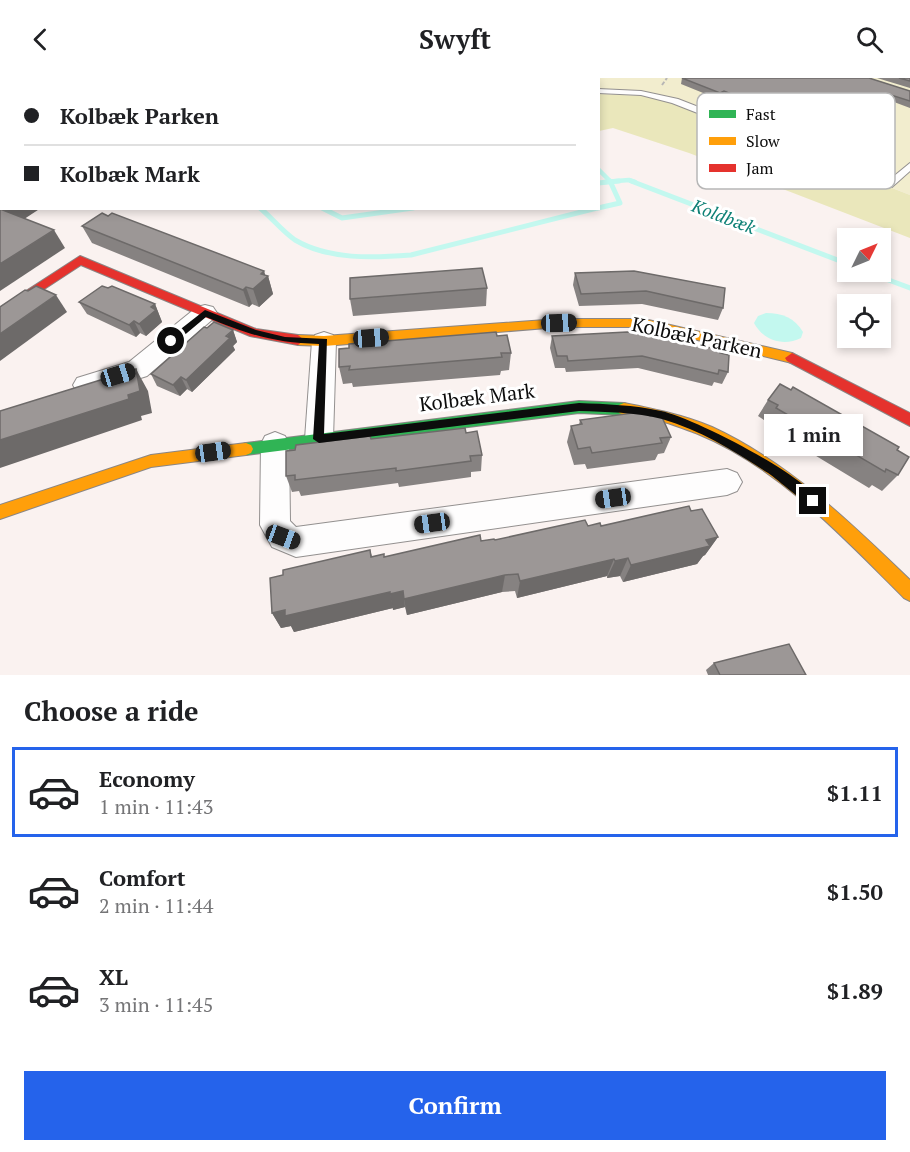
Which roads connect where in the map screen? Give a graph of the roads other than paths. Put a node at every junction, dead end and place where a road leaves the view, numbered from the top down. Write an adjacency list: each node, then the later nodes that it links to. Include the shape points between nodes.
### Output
1 (600, 91): 2 (lane, via 641,93)
2 (697, 110)
3 (910, 166): 4 (lane)
4 (895, 180)
5 (0, 314): 6 (street, Kolbæk Parken, via 80,260)
6 (205, 314): 7 (street, Kolbæk Parken, via 254,333 285,340); 8 (street, via 138,369)
7 (324, 341): 9 (street, Kolbæk Parken, via 559,323 644,323 793,358); 10 (street)
8 (64, 392)
9 (910, 420)
10 (319, 439): 11 (street, Kolbæk Mark); 14 (street, Kolbæk Mark, via 579,407 662,415 719,437 782,476 845,526)
11 (275, 444): 12 (street, via 275,525 283,537 296,542); 13 (street, Kolbæk Mark, via 151,461)
12 (727, 482)
13 (0, 512)
14 (910, 591)

